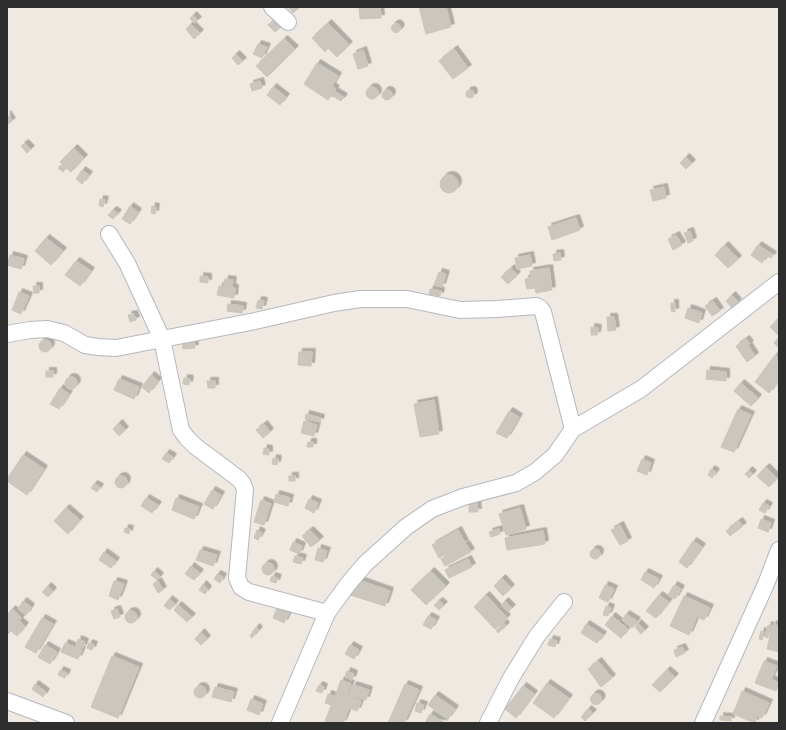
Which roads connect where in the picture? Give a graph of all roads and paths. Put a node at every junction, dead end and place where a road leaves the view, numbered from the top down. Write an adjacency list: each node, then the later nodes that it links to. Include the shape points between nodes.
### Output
1 (272, 7): 2 (street)
2 (288, 22)
3 (109, 234): 6 (street, via 127,263)
4 (779, 282): 7 (street, via 641,389)
5 (7, 334): 6 (street, via 47,329 64,333 85,344 116,348)
6 (162, 339): 7 (street, via 360,299 406,299 460,310 536,306 543,312); 11 (street, via 182,430 195,446 239,479 245,490 237,578 241,587 249,592)
7 (572, 429): 11 (street, via 555,455 535,472 516,483 463,497 432,509 406,528 364,564)
8 (779, 550): 9 (street)
9 (772, 587): 16 (street)
10 (564, 602): 15 (street, via 537,636 511,678)
11 (327, 613): 14 (street)
12 (7, 701): 13 (street)
13 (66, 723)
14 (280, 723)
15 (488, 723)
16 (703, 723)

